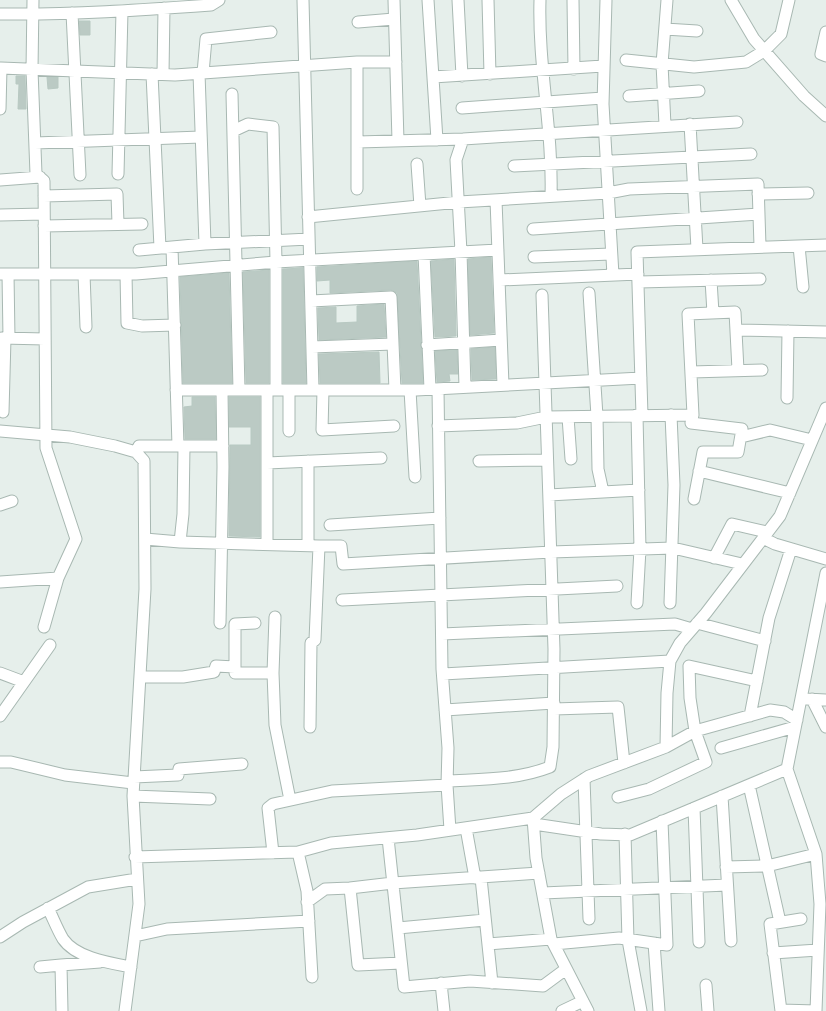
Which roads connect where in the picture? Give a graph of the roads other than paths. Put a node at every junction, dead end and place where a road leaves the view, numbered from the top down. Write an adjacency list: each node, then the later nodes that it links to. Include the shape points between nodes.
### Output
1 (33, 0): 18 (street)
2 (219, 0): 14 (street, via 211,5)
3 (303, 0): 31 (street)
4 (428, 0): 42 (street)
5 (458, 0): 41 (street)
6 (488, 0): 40 (street)
7 (572, 0): 33 (street)
8 (606, 0): 32 (street)
9 (667, 0): 21 (street)
10 (731, 0): 25 (street)
11 (789, 0): 25 (street, via 781,34)
12 (394, 1): 19 (street)
13 (540, 5): 35 (street)
14 (168, 6): 15 (street); 39 (street)
15 (122, 11): 16 (street); 37 (street)
16 (72, 13): 18 (street); 36 (street)
17 (0, 14): 18 (street)
18 (32, 14): 34 (street)
19 (394, 19): 20 (street); 29 (street)
20 (358, 22)
21 (665, 29): 22 (street); 30 (street)
22 (697, 31)
23 (271, 32): 38 (street, via 206,39)
24 (826, 32): 26 (street, via 821,54)
25 (764, 51): 30 (street, via 746,62 694,67); 51 (street, via 804,96)
26 (826, 56)
27 (626, 60): 30 (street)
28 (357, 62): 29 (street); 31 (street); 65 (street)
29 (396, 62): 63 (street)
30 (662, 64): 45 (street)
31 (305, 66): 38 (street); 90 (street)
32 (603, 66): 33 (street); 47 (street)
33 (574, 69): 35 (street)
34 (32, 70): 36 (street); 50 (street, via 1,68); 66 (street)
35 (544, 70): 40 (street); 48 (street)
36 (75, 71): 37 (street); 64 (street)
37 (120, 73): 39 (street); 61 (street)
38 (201, 73): 39 (street); 58 (street)
39 (158, 74): 59 (street, via 154,99)
40 (490, 74): 41 (street)
41 (462, 76): 42 (street)
42 (433, 77): 62 (street)
43 (700, 91): 45 (street)
44 (232, 94): 56 (street)
45 (664, 94): 46 (street); 54 (street)
46 (629, 96)
47 (603, 98): 48 (street); 55 (street)
48 (544, 102): 49 (street); 57 (street)
49 (462, 108)
50 (0, 109)
51 (826, 116)
52 (737, 122): 53 (street)
53 (690, 124): 54 (street); 68 (street)
54 (665, 125): 55 (street)
55 (605, 129): 57 (street); 69 (street)
56 (233, 131): 98 (street, via 248,124 273,127); 99 (street)
57 (547, 133): 60 (street); 71 (street)
58 (201, 136): 59 (street); 100 (street)
59 (156, 138): 61 (street); 105 (street)
60 (463, 139): 62 (street); 85 (street, via 456,160)
61 (119, 140): 64 (street); 73 (street)
62 (437, 140): 63 (street)
63 (398, 141): 65 (street)
64 (78, 142): 66 (street); 74 (street)
65 (358, 142): 78 (street)
66 (35, 143): 75 (street, via 36,174)
67 (751, 154): 68 (street)
68 (692, 157): 69 (street); 77 (street)
69 (606, 161): 71 (street); 79 (street)
70 (417, 164): 86 (street)
71 (552, 164): 72 (street); 83 (street)
72 (514, 166)
73 (118, 174)
74 (80, 175)
75 (40, 177): 76 (street); 82 (street, via 44,181)
76 (0, 180)
77 (694, 186): 79 (street); 81 (street, via 758,184); 91 (street)
78 (357, 189)
79 (608, 192): 83 (street); 94 (street)
80 (808, 193): 81 (street)
81 (758, 194): 88 (street)
82 (44, 196): 87 (street); 92 (street, via 117,194)
83 (551, 196): 84 (street)
84 (496, 200): 85 (street); 108 (street)
85 (458, 202): 86 (street); 109 (street)
86 (420, 206): 90 (street)
87 (44, 214): 89 (street); 95 (street)
88 (759, 214): 91 (street); 102 (street)
89 (0, 215)
90 (308, 217): 97 (street)
91 (695, 218): 94 (street); 106 (street)
92 (118, 224): 93 (street); 95 (street)
93 (142, 224)
94 (610, 224): 96 (street); 111 (street)
95 (44, 226): 118 (street)
96 (533, 228)
97 (309, 240): 98 (street); 113 (street)
98 (275, 241): 99 (street); 114 (street)
99 (236, 243): 100 (street); 115 (street)
100 (204, 244): 104 (street)
101 (826, 245): 103 (street)
102 (760, 246): 103 (street); 106 (street)
103 (799, 246): 126 (street)
104 (172, 247): 105 (street); 116 (street)
105 (160, 248): 107 (street)
106 (696, 249): 122 (street, via 637,252)
107 (139, 250)
108 (498, 250): 109 (street); 124 (street)
109 (462, 252): 110 (street); 139 (street)
110 (424, 254): 113 (street); 141 (street)
111 (611, 254): 112 (street); 121 (street)
112 (534, 257)
113 (310, 260): 114 (street); 129 (street)
114 (276, 262): 115 (street); 155 (street)
115 (236, 265): 116 (street); 154 (street)
116 (174, 270): 120 (street); 131 (street)
117 (4, 274): 118 (street); 136 (street)
118 (44, 274): 119 (street); 137 (street)
119 (84, 274): 120 (street); 132 (street)
120 (126, 274): 131 (street, via 127,324)
121 (613, 275): 122 (street); 124 (street)
122 (638, 278): 125 (street); 146 (street)
123 (760, 279): 125 (street)
124 (500, 280): 138 (street)
125 (711, 280): 130 (street)
126 (803, 287)
127 (589, 293): 147 (street)
128 (542, 294): 148 (street)
129 (311, 301): 140 (street, via 391,297); 142 (street)
130 (713, 313): 133 (street, via 735,312); 145 (street, via 688,314)
131 (175, 325): 152 (street)
132 (86, 327)
133 (736, 330): 134 (street); 143 (street)
134 (788, 331): 135 (street); 160 (street)
135 (826, 332)
136 (5, 338): 137 (street); 162 (street)
137 (45, 338): 173 (street)
138 (501, 340): 139 (street); 149 (street)
139 (464, 343): 141 (street); 150 (street)
140 (393, 344): 142 (street); 158 (street)
141 (427, 345): 151 (street)
142 (312, 347): 157 (street)
143 (738, 370): 144 (street); 145 (street)
144 (762, 370)
145 (691, 372): 165 (street)
146 (642, 378): 147 (street); 163 (street)
147 (594, 380): 148 (street); 166 (street)
148 (545, 382): 149 (street); 167 (street)
149 (502, 385): 150 (street)
150 (465, 387): 151 (street)
151 (434, 389): 159 (street); 170 (street)
152 (176, 390): 153 (street); 176 (street)
153 (222, 390): 154 (street); 177 (street)
154 (239, 390): 155 (street)
155 (271, 390): 156 (street); 184 (street)
156 (289, 390): 157 (street); 172 (street)
157 (318, 390): 158 (street); 169 (street, via 322,430)
158 (395, 390): 159 (street)
159 (410, 390): 186 (street)
160 (787, 398)
161 (826, 410): 175 (street)
162 (3, 412)
163 (640, 415): 164 (street); 166 (street); 187 (street)
164 (671, 415): 165 (street); 203 (street)
165 (693, 415): 174 (street, via 691,423 742,429)
166 (597, 416): 168 (street); 188 (street, via 598,469)
167 (546, 417): 168 (street); 170 (street, via 516,423); 181 (street)
168 (568, 417): 180 (street)
169 (394, 426)
170 (438, 426): 194 (street)
171 (0, 431): 173 (street)
172 (289, 431)
173 (47, 435): 178 (street, via 70,437); 212 (street, via 46,448 76,539)
174 (741, 437): 175 (street, via 770,430); 185 (street, via 738,452 703,452)
175 (812, 440): 189 (street)
176 (181, 446): 177 (street); 178 (street, via 139,446); 198 (street, via 183,514)
177 (223, 446): 199 (street)
178 (136, 452): 197 (street, via 144,462)
179 (381, 458): 182 (street)
180 (571, 459)
181 (547, 460): 183 (street); 190 (street)
182 (308, 461): 184 (street); 201 (street)
183 (479, 461)
184 (267, 463): 200 (street)
185 (699, 471): 189 (street); 191 (street)
186 (415, 477)
187 (639, 490): 188 (street); 204 (street)
188 (603, 492): 190 (street)
189 (790, 494): 196 (street, via 780,516)
190 (549, 495): 206 (street)
191 (694, 499)
192 (12, 502): 193 (street)
193 (0, 505)
194 (440, 518): 195 (street); 207 (street)
195 (330, 525)
196 (765, 535): 205 (street); 208 (street, via 732,524); 210 (street)
197 (145, 539): 198 (street); 235 (street)
198 (180, 542): 199 (street)
199 (222, 543): 200 (street); 221 (street)
200 (267, 544): 201 (street)
201 (308, 545): 202 (street)
202 (319, 546): 207 (street, via 341,546 343,564); 245 (street, via 315,640 311,643)
203 (673, 548): 204 (street); 208 (street); 219 (street)
204 (640, 549): 206 (street); 218 (street)
205 (791, 549): 209 (street); 227 (street)
206 (551, 552): 207 (street); 215 (street)
207 (441, 558): 216 (street)
208 (714, 558): 210 (street)
209 (826, 559)
210 (742, 564): 223 (street)
211 (826, 573): 238 (street)
212 (58, 578): 213 (street); 224 (street)
213 (0, 582)
214 (617, 586): 215 (street)
215 (552, 591): 216 (street); 225 (street)
216 (441, 595): 217 (street); 226 (street)
217 (342, 600)
218 (637, 603)
219 (670, 603)
220 (275, 617): 233 (street)
221 (220, 623)
222 (255, 623): 230 (street, via 235,624)
223 (695, 626): 225 (street, via 675,624); 227 (street); 229 (street, via 680,643)
224 (44, 627)
225 (554, 628): 226 (street); 231 (street)
226 (442, 634): 234 (street)
227 (764, 641): 236 (street)
228 (50, 645): 237 (street)
229 (670, 661): 231 (street); 248 (street)
230 (235, 667): 233 (street, via 235,673); 235 (street, via 216,666 214,672 182,677)
231 (554, 667): 234 (street); 240 (street)
232 (0, 673): 237 (street)
233 (273, 673): 262 (street, via 275,725)
234 (443, 674): 241 (street)
235 (140, 677): 255 (street)
236 (757, 681): 243 (street); 247 (street, via 688,666)
237 (24, 682): 242 (street)
238 (806, 699): 239 (street); 244 (street); 246 (street)
239 (826, 700)
240 (554, 706): 241 (street); 251 (street, via 618,707); 256 (street, via 554,746 550,767 535,773 504,778)
241 (445, 710): 256 (street)
242 (0, 716)
243 (750, 716): 244 (street, via 770,710 784,712); 247 (street)
244 (796, 724): 249 (street); 253 (street)
245 (310, 727)
246 (826, 727)
247 (695, 731): 248 (street); 260 (street, via 706,762 648,789)
248 (666, 747): 251 (street)
249 (721, 748)
250 (0, 762): 255 (street, via 11,762 65,775)
251 (624, 763): 254 (street)
252 (242, 764): 255 (street, via 179,769 178,775)
253 (787, 769): 257 (street); 273 (street)
254 (584, 779): 264 (street, via 561,794); 268 (street)
255 (133, 780): 258 (street)
256 (447, 783): 262 (street, via 332,791); 267 (street)
257 (750, 785): 259 (street); 275 (street)
258 (132, 796): 261 (street); 274 (street)
259 (722, 796): 263 (street); 276 (street)
260 (618, 797)
261 (210, 799)
262 (290, 800): 272 (street, via 273,804 268,808)
263 (694, 808): 265 (street); 282 (street)
264 (533, 821): 266 (street); 268 (street); 277 (street)
265 (662, 821): 269 (street, via 630,835); 284 (street)
266 (466, 828): 267 (street); 278 (street)
267 (450, 830): 270 (street)
268 (586, 832): 269 (street); 286 (street)
269 (625, 834): 285 (street)
270 (388, 838): 271 (street, via 331,843); 280 (street)
271 (298, 852): 272 (street); 288 (street)
272 (273, 853): 274 (street)
273 (816, 854): 275 (street); 292 (street)
274 (136, 857): 279 (street)
275 (767, 866): 276 (street); 295 (street)
276 (726, 867): 281 (street)
277 (539, 873): 278 (street); 287 (street)
278 (478, 878): 280 (street); 293 (street)
279 (137, 879): 289 (street, via 88,887); 297 (street, via 139,904)
280 (393, 883): 283 (street); 296 (street)
281 (727, 885): 282 (street); 300 (street)
282 (697, 886): 284 (street); 302 (street)
283 (350, 888): 288 (street, via 325,889); 308 (street, via 358,965)
284 (664, 888): 285 (street); 303 (street, via 667,944)
285 (627, 889): 286 (street); 299 (street)
286 (588, 891): 287 (street); 290 (street)
287 (542, 893): 301 (street)
288 (307, 902): 294 (street)
289 (48, 908): 298 (street); 307 (street, via 64,940 81,953)
290 (588, 919)
291 (801, 919): 295 (street)
292 (823, 919): 305 (street)
293 (485, 920): 296 (street); 304 (street)
294 (309, 921): 297 (street, via 168,929); 313 (street)
295 (780, 922): 306 (street, via 770,924)
296 (398, 928): 308 (street)
297 (135, 936): 311 (street)
298 (0, 937)
299 (628, 940): 301 (street, via 619,938); 303 (street); 324 (street)
300 (731, 941)
301 (552, 942): 304 (street); 312 (street)
302 (699, 942)
303 (654, 943): 325 (street)
304 (488, 944): 314 (street)
305 (818, 950): 306 (street); 327 (street)
306 (773, 953): 318 (street)
307 (101, 962): 309 (street); 311 (street)
308 (402, 963): 315 (street, via 404,987)
309 (61, 965): 310 (street); 319 (street)
310 (40, 967)
311 (131, 967): 320 (street)
312 (566, 969): 314 (street, via 543,986); 317 (street)
313 (312, 977)
314 (492, 982): 315 (street)
315 (441, 983): 321 (street)
316 (706, 985): 326 (street)
317 (583, 1001): 322 (street); 323 (street)
318 (781, 1010): 327 (street)
319 (62, 1011)
320 (125, 1011)
321 (444, 1011)
322 (562, 1011)
323 (588, 1011)
324 (641, 1011)
325 (659, 1011)
326 (708, 1011)
327 (816, 1011)

